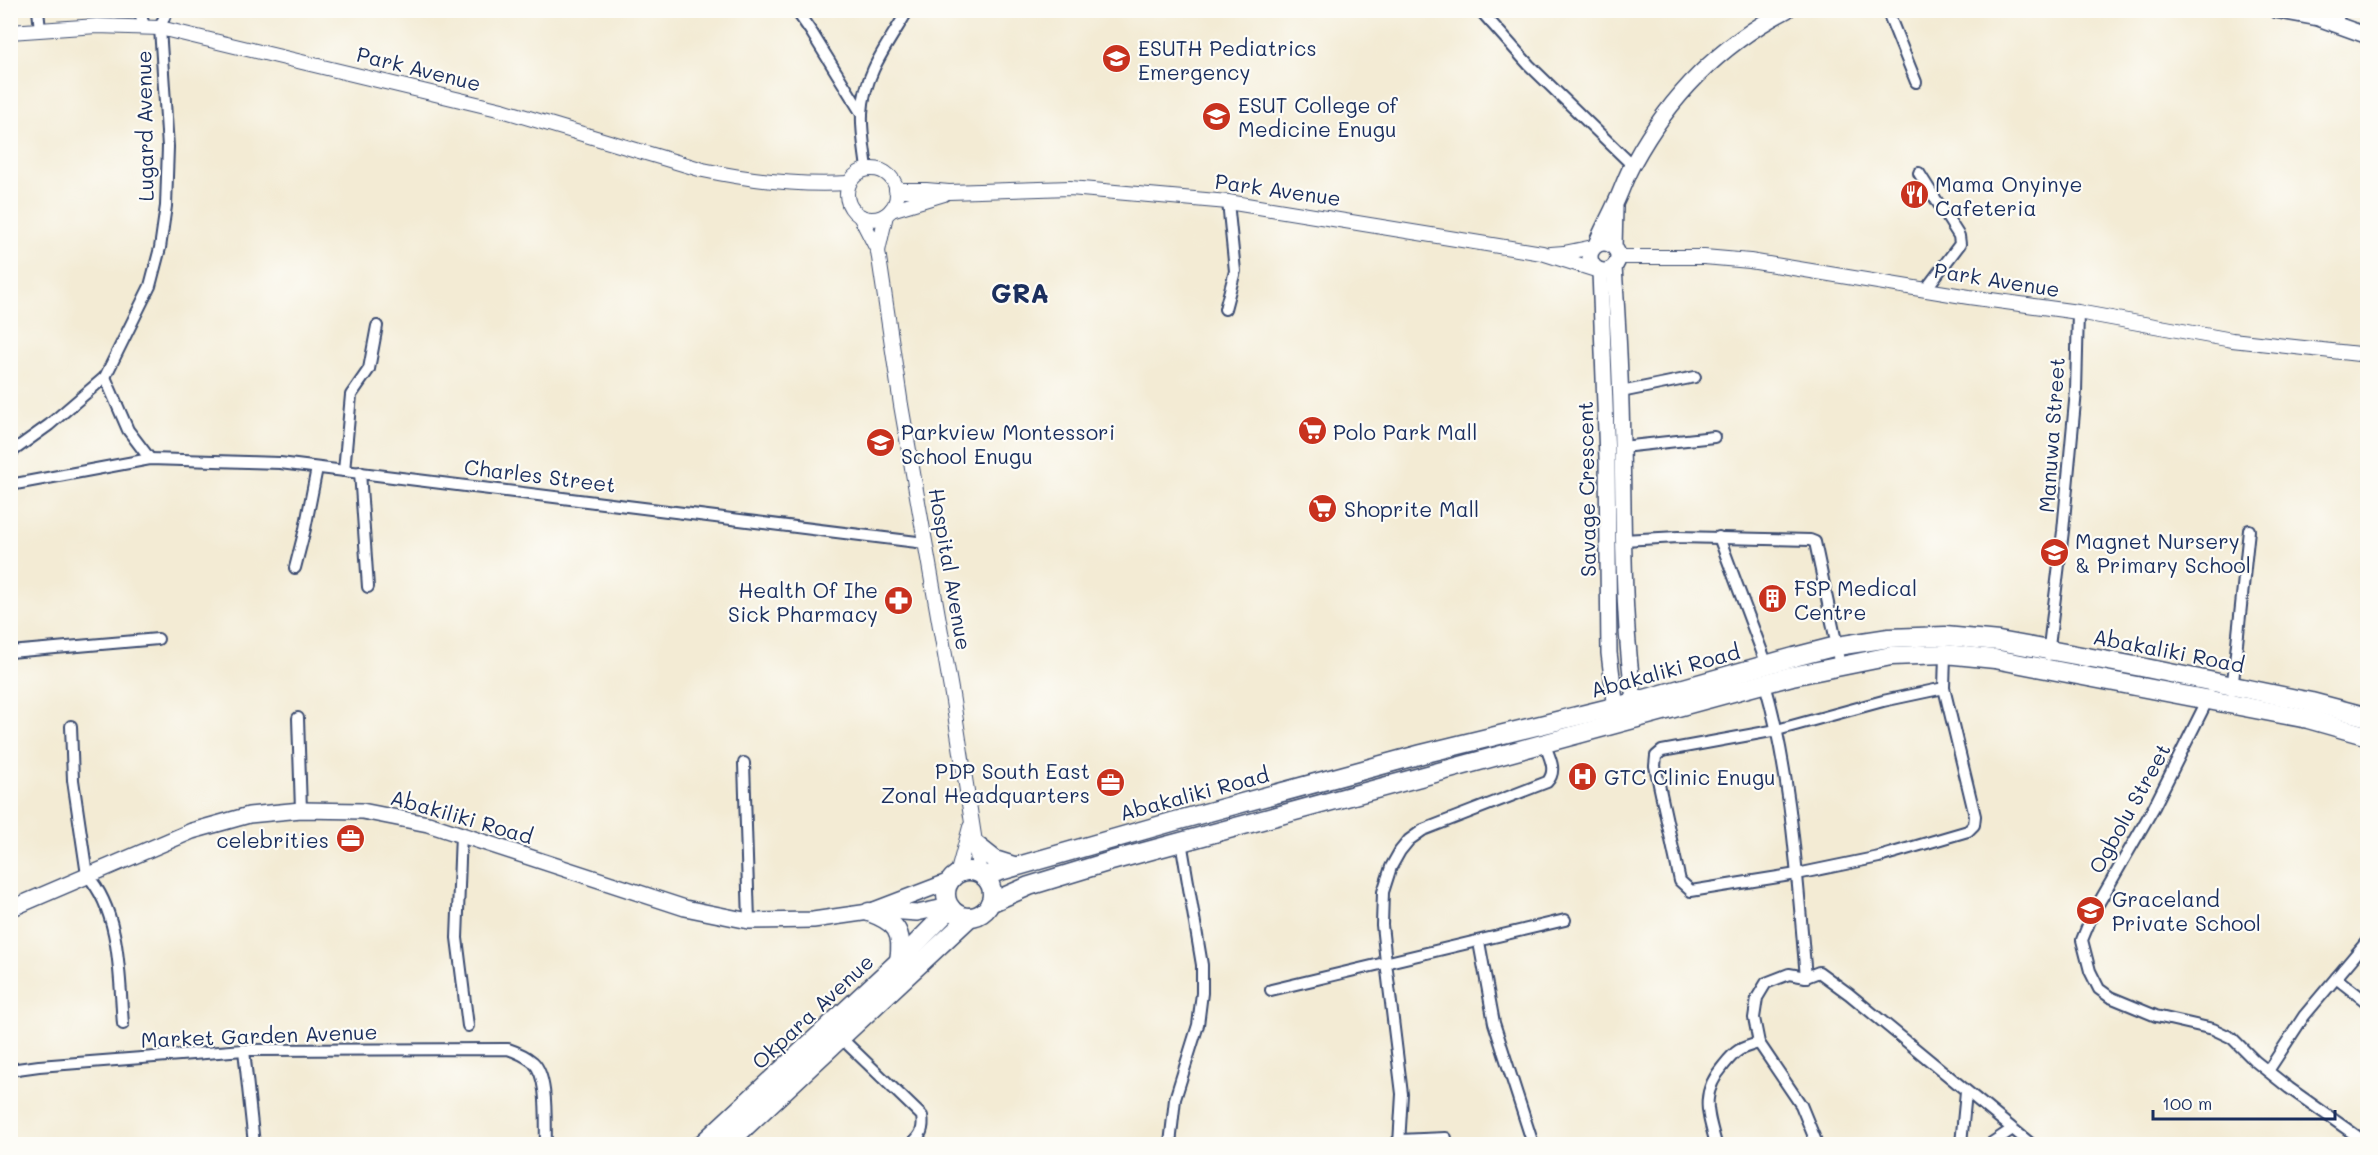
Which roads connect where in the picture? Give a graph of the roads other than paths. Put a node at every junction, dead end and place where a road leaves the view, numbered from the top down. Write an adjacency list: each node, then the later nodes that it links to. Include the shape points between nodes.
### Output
1 (38, 10): 13 (street)
2 (139, 10): 11 (street)
3 (170, 10): 12 (street)
4 (796, 10): 17 (street)
5 (908, 10): 17 (street, via 873,69)
6 (1480, 10): 18 (street)
7 (1787, 10): 18 (main road, via 1740,38 1694,77)
8 (1887, 10): 16 (street)
9 (2275, 10): 10 (main road)
10 (2339, 17): 15 (main road)
11 (145, 28): 12 (street, Park Avenue); 13 (street, Park Avenue)
12 (160, 28): 22 (street, Park Avenue, via 502,110 703,170); 42 (street, Lugard Avenue, via 168,147 160,248 150,286)
13 (40, 30): 14 (street, Park Avenue)
14 (10, 32)
15 (2367, 36)
16 (1917, 82)
17 (862, 114): 19 (street)
18 (1632, 165): 27 (main road)
19 (867, 169): 21 (street); 23 (street, via 885,173)
20 (1918, 173): 34 (street, via 1959,236 1960,244)
21 (849, 183): 22 (street); 25 (street)
22 (812, 184): 25 (street)
23 (896, 190): 24 (street); 28 (street, via 897,199)
24 (949, 192): 26 (street, Park Avenue, via 1070,188); 28 (street)
25 (847, 198): 29 (street)
26 (1228, 202): 32 (street, Park Avenue); 35 (street, via 1235,271)
27 (1615, 204): 30 (main road); 33 (main road)
28 (889, 213): 29 (street, via 875,219); 31 (street)
29 (860, 216): 31 (street)
30 (1594, 246): 32 (street); 33 (main road, via 1606,243); 33 (main road, via 1589,259)
31 (878, 251): 55 (street, Hospital Avenue)
32 (1542, 254): 33 (street, Park Avenue)
33 (1608, 262): 34 (street, Park Avenue, via 1704,257); 38 (main road, Savage Crescent); 39 (main road, Savage Crescent)
34 (1926, 289): 36 (street, Park Avenue)
35 (1225, 309)
36 (2078, 312): 40 (street, Park Avenue, via 2232,340); 60 (street, Manuwa Street, via 2076,391)
37 (377, 326): 49 (street, via 369,369 351,395)
38 (1601, 332): 39 (main road); 72 (main road, Savage Crescent, via 1610,653)
39 (1617, 333): 43 (main road, Savage Crescent)
40 (2367, 355)
41 (1695, 377): 43 (street)
42 (105, 378): 46 (street, Lugard Avenue); 47 (street, via 128,430)
43 (1621, 392): 45 (main road, Savage Crescent)
44 (1714, 437): 45 (street)
45 (1623, 447): 54 (main road, Savage Crescent)
46 (10, 453)
47 (150, 459): 48 (street, Charles Street); 51 (street, Charles Street)
48 (317, 468): 49 (street, Charles Street); 56 (street)
49 (344, 471): 50 (street, Charles Street)
50 (360, 472): 55 (street, Charles Street); 57 (street)
51 (10, 485)
52 (2249, 530): 69 (street)
53 (1719, 537): 54 (street); 59 (street, via 1815,542); 63 (street)
54 (1623, 540): 70 (main road, Savage Crescent, via 1627,647)
55 (925, 543): 82 (street, Hospital Avenue)
56 (295, 568)
57 (368, 587)
58 (158, 639): 61 (street)
59 (1837, 646): 60 (main road, Abakaliki Road, via 1889,638 1945,636 1999,640); 63 (main road, Abakaliki Road); 64 (street)
60 (2050, 650): 65 (street, Manuwa Street); 68 (main road, Abakaliki Road)
61 (10, 652)
62 (1945, 654): 64 (main road, Abakaliki Road, via 1890,656); 65 (main road, Abakaliki Road); 67 (street)
63 (1767, 665): 70 (main road, Abakaliki Road)
64 (1839, 665): 66 (main road, Abakaliki Road)
65 (2044, 668): 68 (main road, Abakaliki Road)
66 (1765, 684): 70 (main road, Abakaliki Road); 76 (street)
67 (1944, 688): 76 (street); 88 (street, via 1974,825 1968,831 1901,852)
68 (2211, 691): 69 (main road, Abakaliki Road); 114 (street, Ogbolu Street, via 2154,807 2093,912 2083,946 2103,993 2157,1016 2213,1029 2232,1038)
69 (2232, 695): 71 (main road, Abakaliki Road)
70 (1635, 711): 72 (main road, Abakaliki Road)
71 (2325, 714): 73 (main road, Abakaliki Road); 77 (main road, Abakaliki Road)
72 (1617, 716): 78 (main road, Abakaliki Road); 80 (main road, Abakaliki Road, via 1422,754)
73 (2367, 717)
74 (298, 718): 81 (street)
75 (71, 726): 89 (street, via 73,780)
76 (1777, 730): 88 (street); 88 (street, via 1662,751 1656,756 1655,766 1680,881 1691,891)
77 (2367, 736)
78 (1544, 743): 83 (main road, Abakaliki Road); 102 (street, via 1552,769 1547,782 1423,830 1400,851 1383,892)
79 (744, 763): 98 (street)
80 (1240, 804): 83 (main road); 87 (main road, Abakaliki Road)
81 (301, 810): 84 (main road, Abakiliki Road, via 378,813); 89 (main road, Abakiliki Road, via 216,823)
82 (972, 823): 86 (street, Hospital Avenue); 91 (street)
83 (1242, 824): 85 (main road, Abakaliki Road)
84 (461, 834): 98 (main road, Abakiliki Road, via 685,908); 108 (street, via 457,938)
85 (1181, 841): 92 (main road, Abakaliki Road, via 1029,886); 124 (street, via 1202,965 1202,993 1198,1025 1175,1099)
86 (976, 845): 87 (main road, via 995,860); 90 (street, Hospital Avenue)
87 (1014, 866): 90 (main road, Abakaliki Road)
88 (1797, 874): 103 (street)
89 (87, 875): 94 (main road, Abakiliki Road); 107 (street, via 103,899 114,937)
90 (981, 875): 91 (main road, via 968,871); 92 (main road, via 990,886)
91 (953, 878): 93 (main road, via 946,895); 95 (main road)
92 (990, 903): 96 (main road, via 980,914)
93 (950, 907): 95 (main road, via 917,912); 96 (main road, via 959,915); 101 (main road, Okpara Avenue)
94 (10, 909)
95 (872, 911): 98 (main road, Abakiliki Road, via 813,920); 101 (main road, via 897,930 901,940)
96 (970, 917): 109 (main road, Okpara Avenue)
97 (1565, 920): 100 (street)
98 (749, 921)
99 (2367, 940): 104 (street)
100 (1479, 942): 102 (street); 125 (street, via 1494,1023)
101 (899, 961): 112 (main road, Okpara Avenue)
102 (1386, 962): 105 (street); 118 (street, via 1402,1094)
103 (1806, 977): 110 (street, via 1789,974 1762,987 1754,1018); 115 (street, via 1819,972 1849,993)
104 (2336, 978): 106 (street); 114 (street)
105 (1271, 990)
106 (2367, 1003)
107 (123, 1024)
108 (468, 1026)
109 (840, 1037): 112 (main road, Okpara Avenue); 123 (street, via 922,1116 924,1127)
110 (1759, 1043): 126 (street, via 1737,1049 1707,1090); 127 (street, via 1801,1105)
111 (244, 1050): 113 (street, Market Garden Avenue); 119 (street); 120 (street, Market Garden Avenue, via 508,1049 535,1064 543,1080)
112 (798, 1065): 121 (main road, Okpara Avenue); 122 (main road, Okpara Avenue)
113 (10, 1070)
114 (2268, 1071): 131 (street)
115 (1966, 1092): 116 (street); 128 (street)
116 (2011, 1130): 129 (street); 130 (street)
117 (1446, 1138): 118 (street)
118 (1397, 1143)
119 (254, 1144)
120 (546, 1144)
121 (702, 1144)
122 (727, 1144)
123 (911, 1144)
124 (1170, 1144)
125 (1533, 1144)
126 (1716, 1144)
127 (1817, 1144)
128 (1961, 1144)
129 (1990, 1144)
130 (2031, 1144)
131 (2367, 1144)

